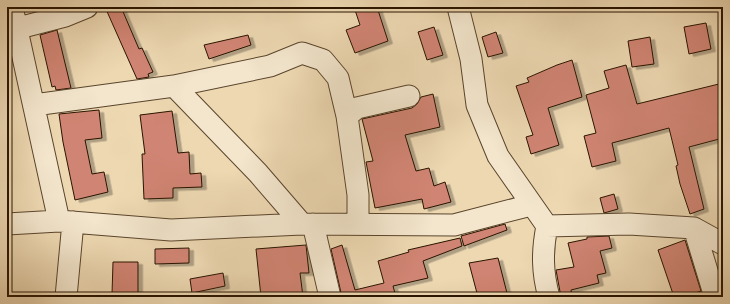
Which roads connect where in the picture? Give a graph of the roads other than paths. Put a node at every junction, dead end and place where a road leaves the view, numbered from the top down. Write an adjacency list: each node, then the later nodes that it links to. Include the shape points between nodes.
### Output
1 (12, 7): 4 (street)
2 (87, 7): 4 (street, via 65,16)
3 (458, 7): 9 (street, via 471,59 477,105 498,156)
4 (12, 30): 7 (street)
5 (174, 86): 7 (street); 8 (street, via 270,66 302,54 323,60 338,78); 12 (street)
6 (409, 96): 8 (street, via 357,108)
7 (34, 105): 10 (street)
8 (347, 116): 13 (street, via 358,195)
9 (531, 205): 13 (street, via 454,225); 14 (street)
10 (66, 222): 11 (street); 12 (street, via 171,230); 17 (street)
11 (7, 224)
12 (308, 224): 13 (street); 18 (street)
13 (358, 224)
14 (547, 226): 15 (street, via 629,224); 19 (street, via 543,247 544,280)
15 (694, 228): 16 (street); 20 (street)
16 (723, 244)
17 (66, 297)
18 (330, 297)
19 (549, 297)
20 (715, 297)

